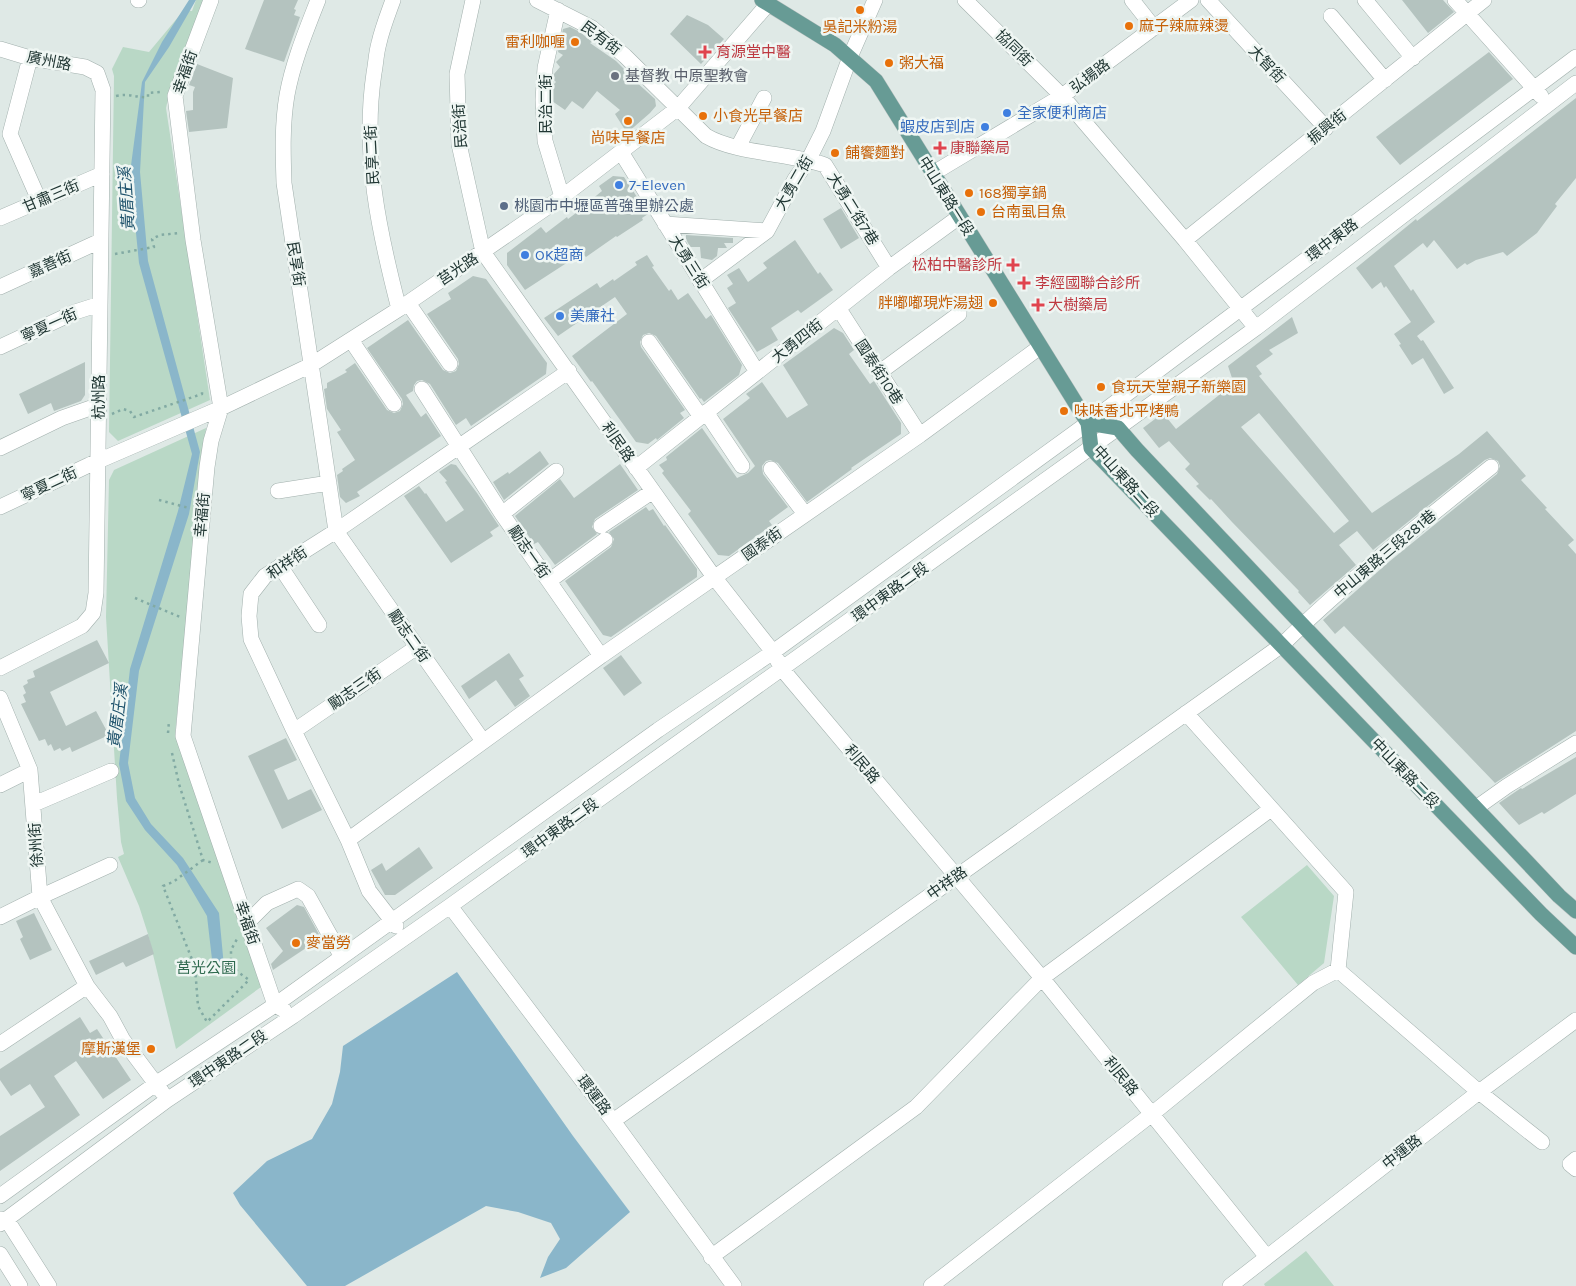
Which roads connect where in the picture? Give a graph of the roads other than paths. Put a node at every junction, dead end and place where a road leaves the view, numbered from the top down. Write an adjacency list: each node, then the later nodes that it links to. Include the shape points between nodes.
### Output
1 (211, 0): 68 (street, 幸福街, via 175,96 193,240)
2 (318, 0): 61 (street, 民享街, via 297,55 287,95 283,134 284,183)
3 (393, 0): 51 (street, 民享二街, via 379,44 370,97 369,142 384,250)
4 (473, 0): 46 (street, 民治街, via 457,74 459,144)
5 (537, 0): 15 (street, 民有街)
6 (875, 0): 20 (street, 大勇二街)
7 (965, 0): 28 (street, 協同街)
8 (1132, 0): 18 (street)
9 (1191, 0): 18 (street, 弘揚路)
10 (1208, 0): 32 (street, 大智街)
11 (1365, 0): 22 (street)
12 (1456, 0): 16 (street)
13 (1484, 0): 16 (street, 振興街)
14 (765, 2): 20 (main road, 中山東路一段); 31 (street, 莒光路)
15 (558, 10): 31 (street, 民有街, via 592,28); 38 (street, 民治二街, via 545,68 543,100 545,141)
16 (1468, 14): 22 (street, 振興街); 27 (street)
17 (1331, 16): 25 (street)
18 (1154, 28): 28 (street, 弘揚路)
19 (0, 49): 21 (street, 廣州路)
20 (850, 57): 35 (street, 大勇二街); 37 (main road, 中山東路一段, via 876,81)
21 (30, 58): 24 (street, 廣州路, via 85,67); 39 (street, via 10,134)
22 (1414, 58): 25 (street, 振興街)
23 (1576, 58): 27 (street, 環中東路)
24 (97, 73): 36 (street, 杭州路, via 103,90)
25 (1385, 80): 32 (street, 振興街)
26 (1576, 83): 30 (street, 環中東路)
27 (1535, 89): 30 (street); 53 (street, 環中東路)
28 (1062, 96): 37 (street, 弘揚路); 44 (street)
29 (764, 98): 33 (street)
30 (1548, 105): 55 (street, 環中東路)
31 (678, 108): 33 (street, 民有街, via 706,136); 34 (street, 莒光路)
32 (1326, 128): 44 (street, 振興街)
33 (738, 147): 35 (street, 大勇二街7巷)
34 (621, 152): 38 (street, 莒光路); 42 (street, 大勇三街)
35 (809, 160): 43 (street, 大勇二街); 47 (street, 大勇二街7巷, via 826,165)
36 (102, 174): 39 (street, 甘肅三街); 45 (street, 杭州路)
37 (932, 174): 40 (main road, 中山東路一段)
38 (562, 197): 46 (street, 莒光路)
39 (39, 200): 41 (street, 甘肅三街)
40 (959, 217): 47 (street, 大勇四街); 59 (main road, 中山東路一段)
41 (0, 218)
42 (665, 224): 43 (street); 48 (street, 大勇三街)
43 (767, 231): 48 (street, 大勇二街)
44 (1185, 240): 53 (street)
45 (100, 241): 49 (street, 嘉善街); 50 (street, 杭州路)
46 (482, 252): 51 (street, 莒光路); 62 (street, 利民路)
47 (889, 268): 52 (street, 大勇四街)
48 (700, 281): 63 (street, 大勇三街)
49 (0, 287)
50 (100, 304): 58 (street, 寧夏一街, via 75,312); 66 (street, 杭州路)
51 (403, 306): 56 (street, 莒光路); 60 (street)
52 (839, 309): 63 (street, 大勇四街); 64 (street, 國泰街10巷)
53 (1240, 309): 55 (street); 70 (street, 環中東路)
54 (959, 314): 64 (street)
55 (1256, 328): 71 (street, 環中東路)
56 (351, 340): 61 (street, 莒光路); 67 (street)
57 (649, 342): 69 (street)
58 (0, 347)
59 (1040, 347): 70 (main road, 中山東路一段); 72 (street, 國泰街)
60 (450, 364)
61 (312, 365): 68 (street, 莒光路); 82 (street, 民享街)
62 (569, 371): 73 (street, 和祥街); 79 (street, 利民路)
63 (757, 372): 69 (street, 大勇四街)
64 (880, 372): 72 (street, 國泰街10巷)
65 (422, 389): 73 (street, 勵志一街)
66 (106, 404): 74 (street, via 62,418); 76 (street, 杭州路)
67 (394, 404)
68 (221, 408): 76 (street, 莒光路); 119 (street, 幸福街, via 207,467 183,736)
69 (704, 415): 77 (street); 79 (street, 大勇四街)
70 (1088, 423): 71 (main road, 中山東路二段); 75 (main road, 中山東路二段); 96 (street, 環中東路二段)
71 (1118, 428): 75 (street, 環中東路二段); 93 (main road, 中山東路二段)
72 (920, 435): 87 (street, 國泰街)
73 (459, 447): 86 (street, 勵志一街); 88 (street, 和祥街)
74 (0, 448)
75 (1092, 448): 94 (main road, 中山東路二段); 99 (street, 環中東路二段)
76 (98, 461): 85 (street, 寧夏二街); 98 (street, 杭州路, via 93,613 82,626)
77 (742, 466)
78 (1491, 467): 93 (street, 中山東路三段281巷)
79 (636, 468): 83 (street, 利民路)
80 (771, 469): 87 (street)
81 (556, 472): 86 (street)
82 (329, 483): 84 (street); 88 (street, 民享街)
83 (653, 491): 90 (street, 利民路); 91 (street)
84 (278, 492)
85 (0, 507)
86 (502, 514): 91 (street, 勵志一街)
87 (805, 514): 90 (street, 國泰街)
88 (336, 531): 89 (street, 和祥街); 95 (street, 勵志二街)
89 (280, 566): 92 (street); 102 (street, 和祥街, via 264,576 251,594 249,616 251,639)
90 (714, 577): 96 (street, 利民路); 97 (street, 國泰街)
91 (549, 581): 97 (street, 勵志一街)
92 (320, 625)
93 (1302, 625): 94 (street, 中山東路三段281巷); 109 (main road, 中山東路二段)
94 (1282, 645): 101 (street, 中祥路); 121 (main road, 中山東路二段)
95 (416, 647): 102 (street, 勵志三街); 103 (street, 勵志二街)
96 (773, 652): 99 (street, 利民路); 118 (street, 環中東路二段)
97 (601, 656): 103 (street, 國泰街)
98 (0, 668)
99 (782, 669): 113 (street, 利民路); 115 (street, 環中東路二段)
100 (0, 698): 105 (street, 徐州街)
101 (1186, 713): 110 (street); 113 (street, 中祥路)
102 (294, 732): 111 (street, 和祥街)
103 (482, 741): 111 (street, 國泰街)
104 (1576, 743): 109 (street)
105 (30, 770): 107 (street); 108 (street, 徐州街)
106 (111, 771): 108 (street)
107 (0, 785)
108 (34, 804): 114 (street, 徐州街)
109 (1476, 808): 116 (main road, 中山東路二段)
110 (1271, 809): 123 (street, via 1346,892); 124 (street)
111 (348, 840): 118 (street, 和祥街, via 369,891)
112 (110, 865): 114 (street)
113 (957, 876): 124 (street, 利民路); 134 (street, 中祥路)
114 (40, 897): 117 (street); 125 (street, 徐州街)
115 (450, 906): 120 (street, 環中東路二段); 134 (street, 環運路)
116 (1576, 911)
117 (0, 917)
118 (392, 920): 120 (street, 和祥街); 122 (street, 環中東路二段)
119 (246, 923): 122 (street, via 267,903 298,889 308,896); 126 (street, 幸福街)
120 (404, 938): 127 (street, 環中東路二段)
121 (1576, 947)
122 (342, 957): 126 (street, 環中東路二段)
123 (1338, 970): 131 (street); 133 (street, via 1313,983)
124 (1042, 978): 133 (street, 利民路); 139 (street, via 916,1107)
125 (87, 986): 129 (street); 130 (street, 徐州街)
126 (275, 1005): 127 (street); 130 (street, 環中東路二段)
127 (294, 1016): 132 (street, 環中東路二段)
128 (1576, 1020): 131 (street, 中運路)
129 (0, 1044)
130 (157, 1083): 132 (street, 徐州街); 136 (street, 環中東路二段)
131 (1480, 1092): 135 (street); 140 (street, 中運路)
132 (167, 1100): 137 (street, 環中東路二段)
133 (1152, 1114): 140 (street, 利民路); 144 (street)
134 (613, 1120): 139 (street, 環運路)
135 (1542, 1142)
136 (0, 1196)
137 (2, 1221): 142 (street)
138 (0, 1254): 141 (street)
139 (711, 1257): 143 (street, 環運路)
140 (1267, 1257): 145 (street, 中運路)
141 (20, 1286)
142 (49, 1286)
143 (734, 1286)
144 (931, 1286)
145 (1230, 1286)

